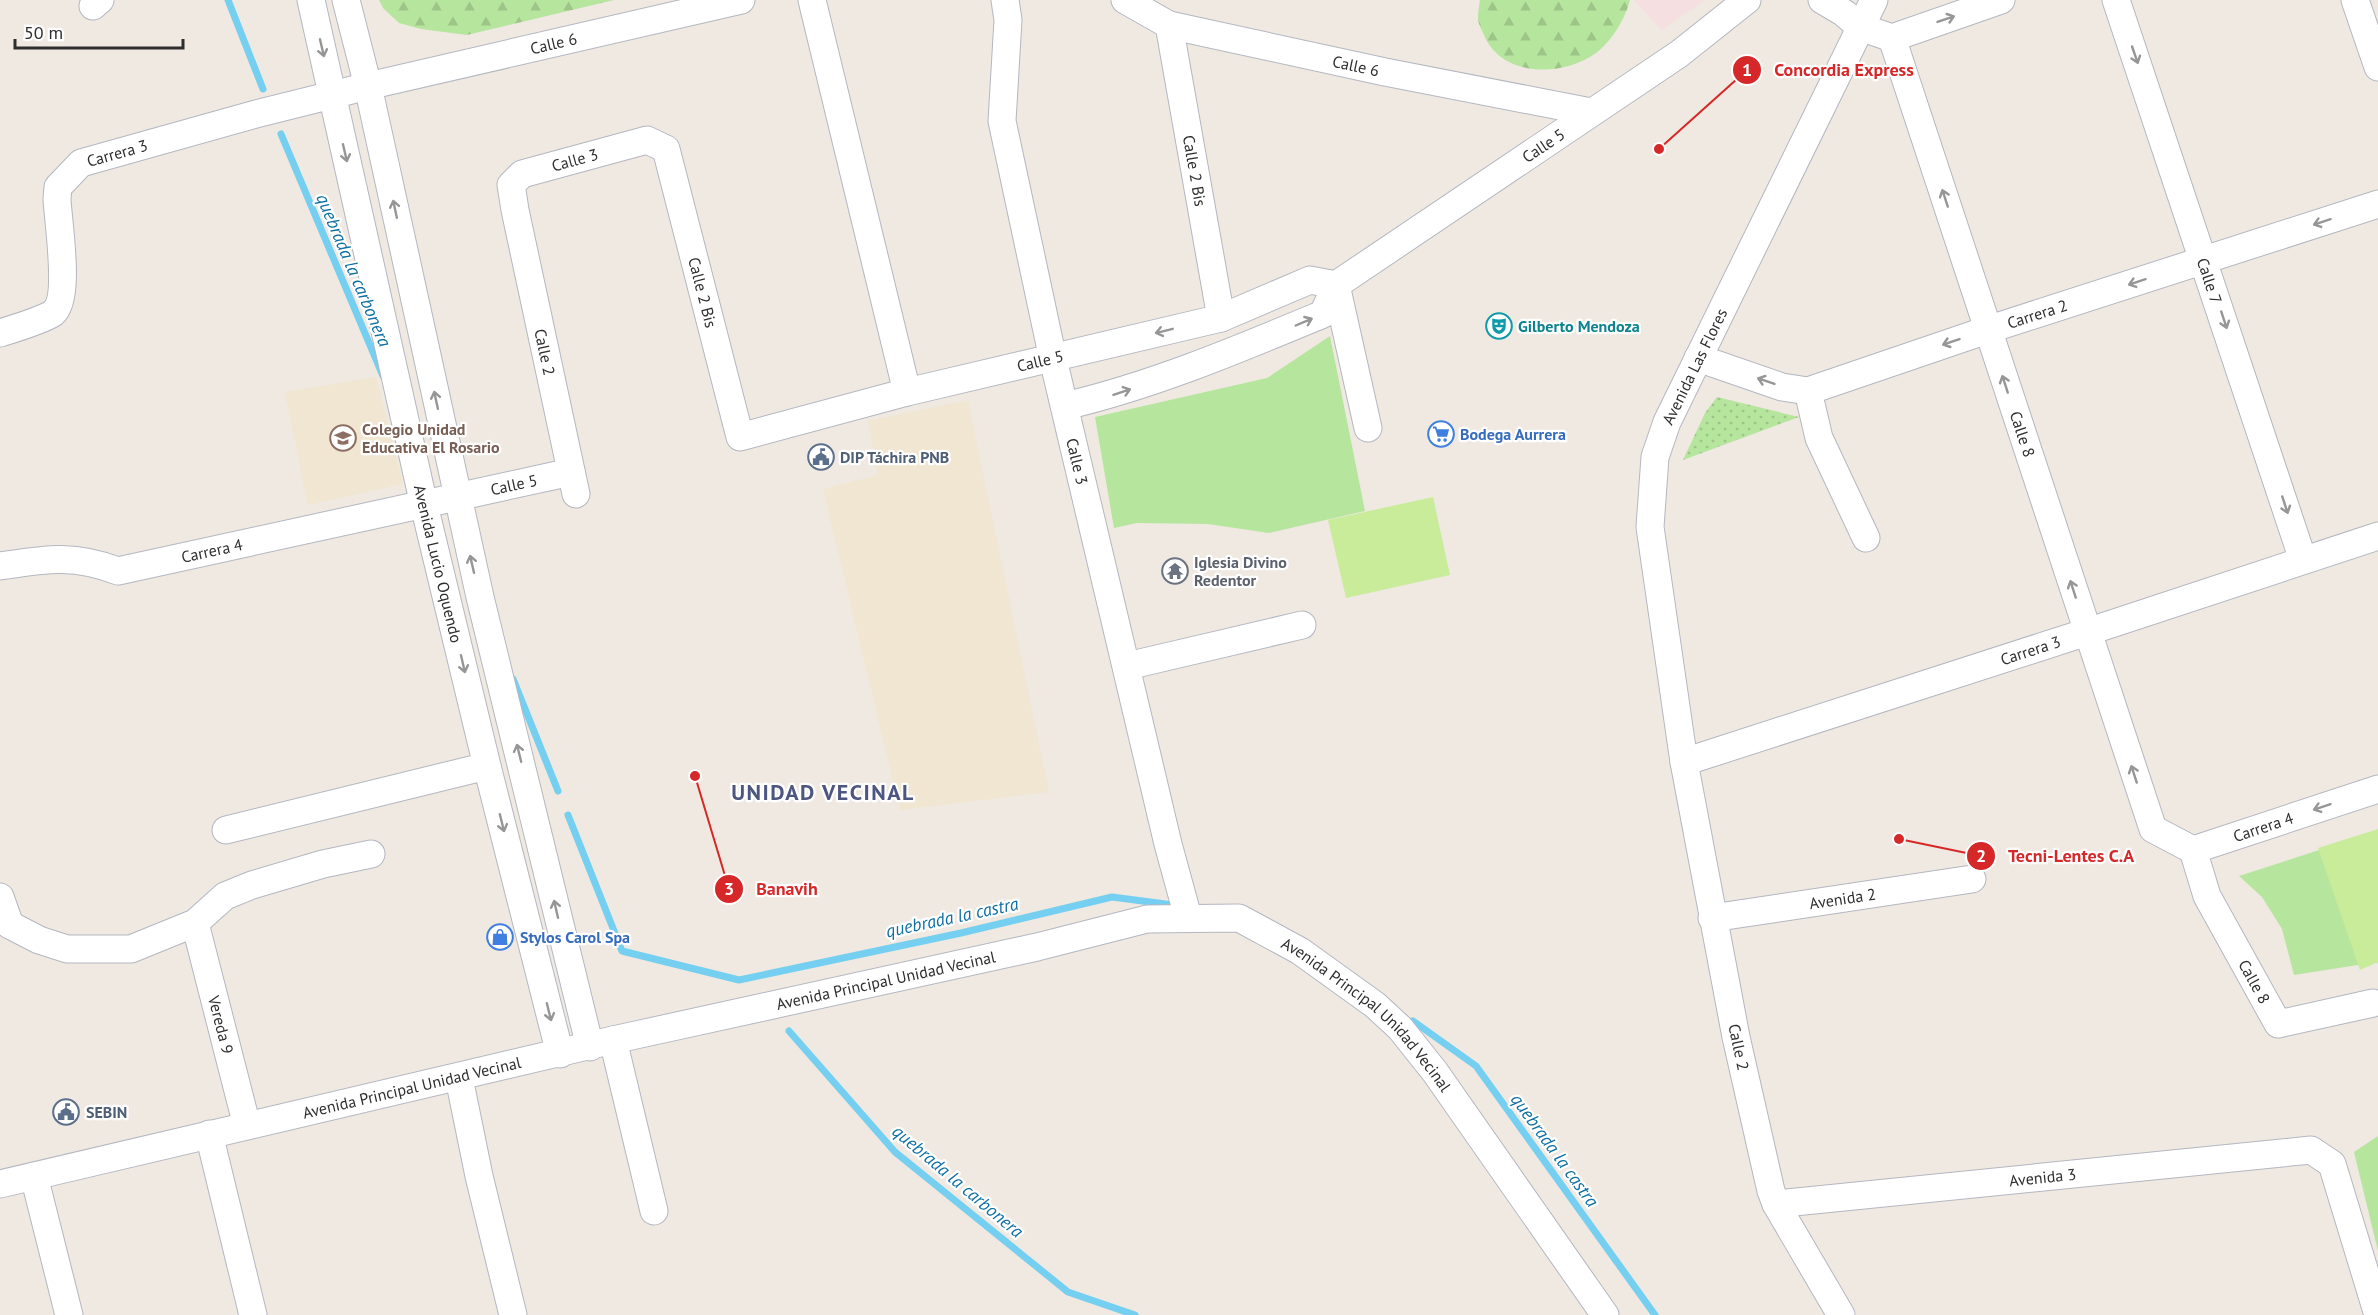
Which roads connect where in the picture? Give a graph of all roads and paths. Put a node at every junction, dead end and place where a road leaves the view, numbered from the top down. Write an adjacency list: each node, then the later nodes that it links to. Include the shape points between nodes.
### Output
1 (310, 0): 18 (street, Avenida Lucio Oquendo, one-way to 18)
2 (346, 0): 17 (street, Avenida Lucio Oquendo)
3 (741, 0): 17 (street, Calle 6)
4 (812, 0): 31 (street)
5 (1005, 0): 29 (street, Calle 3, via 1008,20 1002,121)
6 (1125, 0): 13 (street, Calle 6)
7 (1748, 0): 19 (street, Calle 5, via 1679,54)
8 (1822, 0): 14 (street)
9 (1874, 0): 14 (street, Avenida Las Flores)
10 (2001, 0): 15 (street, one-way to 10)
11 (2116, 0): 23 (street, Calle 7, one-way to 23)
12 (2355, 0): 16 (street)
13 (1169, 25): 19 (street, Calle 6); 25 (street, Calle 2 Bis)
14 (1860, 27): 15 (street); 28 (street, Avenida Las Flores)
15 (1892, 38): 26 (street, Calle 8, one-way to 15)
16 (2378, 67)
17 (368, 86): 18 (street); 36 (street, Avenida Lucio Oquendo, one-way to 17)
18 (333, 96): 27 (street, Carrera 3, via 81,163 58,187 63,290 60,305 52,314); 37 (street, Avenida Lucio Oquendo, one-way to 37)
19 (1591, 112): 24 (street, Calle 5)
20 (666, 149): 22 (street, Calle 3, via 647,140 522,174 511,185); 34 (street, Calle 2 Bis)
21 (2378, 204): 23 (street, Carrera 2, one-way to 23)
22 (515, 210): 35 (street, Calle 2)
23 (2205, 261): 26 (street, Carrera 2, one-way to 26); 40 (street, Calle 7, one-way to 40)
24 (1336, 285): 25 (street, Calle 5, via 1310,280); 32 (street, one-way to 24, via 1117,394 1323,314); 33 (street)
25 (1221, 318): 29 (street, Calle 5, one-way to 29)
26 (1987, 330): 30 (street, Carrera 2, one-way to 30); 43 (street, Calle 8, one-way to 26)
27 (0, 333)
28 (1698, 358): 30 (street, Carrera 2, one-way to 28, via 1782,387); 45 (street, Avenida Las Flores, via 1655,457 1650,527)
29 (1053, 359): 31 (street, Calle 5); 32 (street, Calle 3)
30 (1808, 391): 39 (street, via 1820,438)
31 (907, 392): 34 (street, Calle 5)
32 (1065, 406): 44 (street, Calle 3)
33 (1368, 428)
34 (740, 436)
35 (573, 483): 36 (street, Calle 5)
36 (457, 498): 37 (street); 58 (street, Avenida Lucio Oquendo, one-way to 36, via 572,977)
37 (424, 505): 41 (street, Carrera 4, via 118,572 94,562 52,558); 46 (street, Avenida Lucio Oquendo, one-way to 46)
38 (2378, 536): 40 (street, Carrera 3)
39 (1866, 538)
40 (2303, 560): 43 (street, Carrera 3)
41 (0, 566)
42 (1302, 625): 44 (street)
43 (2087, 633): 45 (street, Carrera 3); 49 (street, Calle 8, one-way to 43, via 2153,829)
44 (1127, 666): 53 (street, Calle 3)
45 (1684, 762): 54 (street, Calle 2)
46 (487, 766): 48 (street); 59 (street, Avenida Lucio Oquendo, one-way to 59)
47 (2378, 789): 49 (street, Carrera 4, one-way to 49)
48 (226, 830)
49 (2193, 850): 57 (street, Calle 8, via 2206,896 2278,1024)
50 (371, 854): 55 (street, via 252,885 225,896)
51 (1972, 879): 54 (street, Avenida 2)
52 (0, 897): 56 (street)
53 (1188, 917): 58 (street, Avenida Principal Unidad Vecinal, via 1147,919); 70 (street, Avenida Principal Unidad Vecinal, via 1239,918 1300,951 1400,1028)
54 (1712, 918): 65 (street, Calle 2)
55 (195, 923): 56 (street, via 131,949 67,949); 61 (street, Vereda 9)
56 (5, 926)
57 (2373, 1003)
58 (602, 1043): 59 (street, Avenida Principal Unidad Vecinal); 66 (street, Avenida Lucio Oquendo)
59 (560, 1054): 60 (street, Avenida Principal Unidad Vecinal)
60 (459, 1078): 61 (street, Avenida Principal Unidad Vecinal); 69 (street)
61 (247, 1126): 62 (street, Avenida Principal Unidad Vecinal)
62 (209, 1134): 63 (street, Avenida Principal Unidad Vecinal); 68 (street)
63 (34, 1176): 64 (street, Avenida Principal Unidad Vecinal); 67 (street)
64 (0, 1184)
65 (1776, 1204): 71 (street, Calle 2); 72 (street, Avenida 3, via 2311,1150 2332,1164)
66 (654, 1211)
67 (69, 1315)
68 (253, 1315)
69 (513, 1315)
70 (1605, 1315)
71 (1841, 1315)
72 (2378, 1315)

